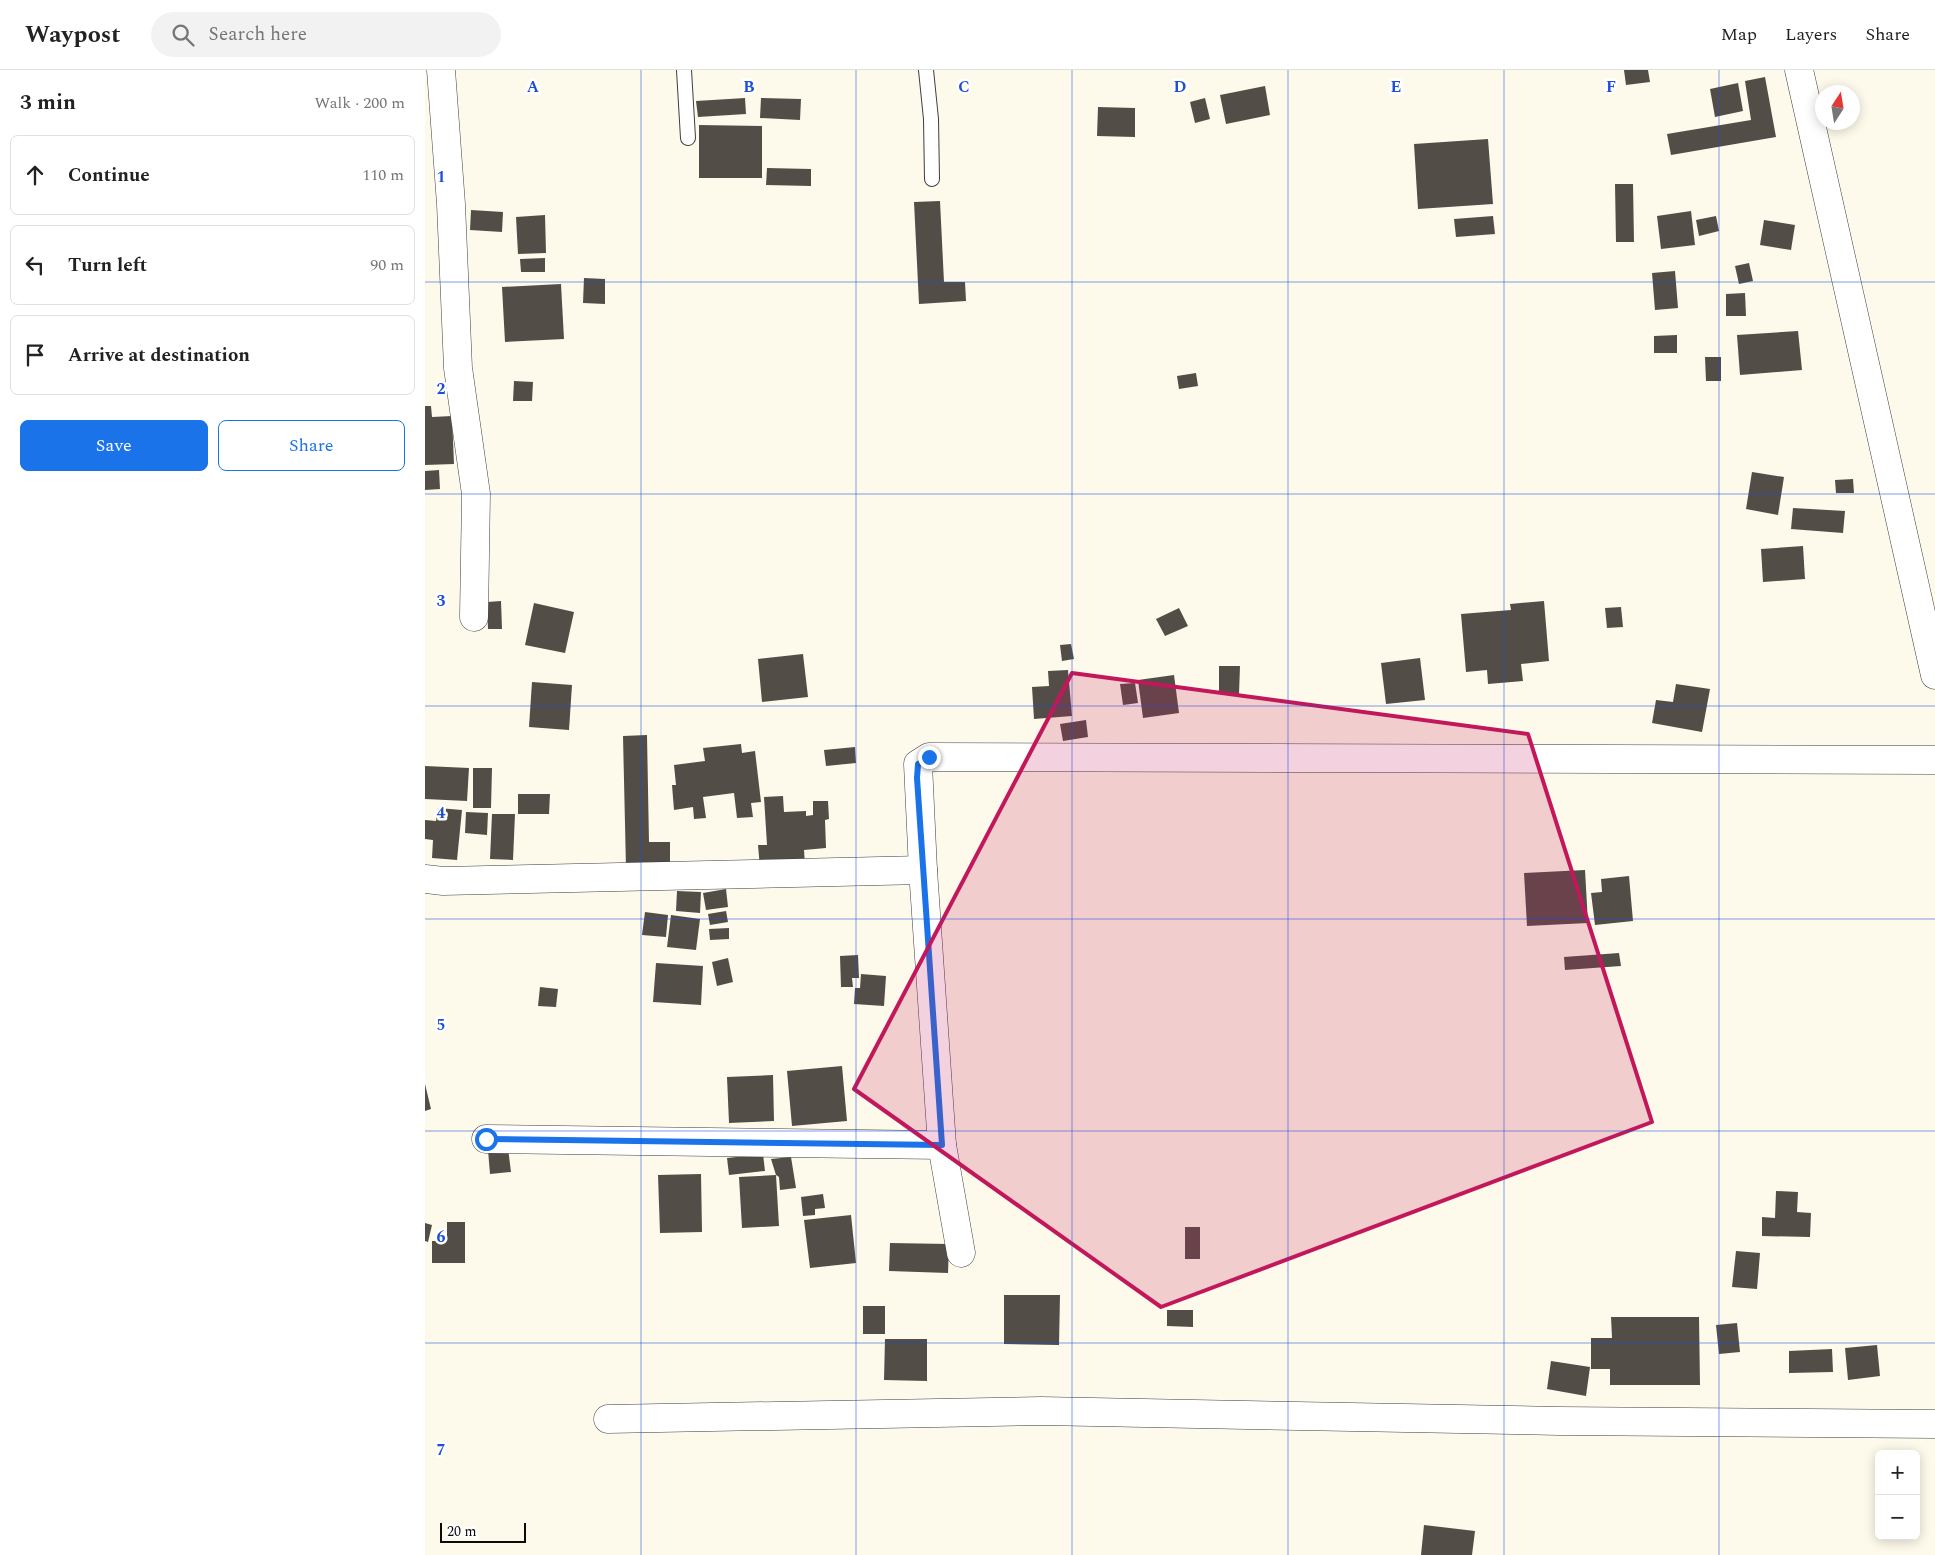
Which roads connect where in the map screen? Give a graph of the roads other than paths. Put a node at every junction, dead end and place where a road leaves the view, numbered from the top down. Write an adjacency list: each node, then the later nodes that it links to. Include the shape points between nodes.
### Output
1 (441, 70): 7 (street, via 458,368 477,494)
2 (684, 70): 5 (lane)
3 (926, 70): 6 (lane)
4 (1799, 70): 8 (street)
5 (688, 138)
6 (932, 179)
7 (474, 617)
8 (1935, 675)
9 (1935, 760): 10 (street, via 929,757 918,764)
10 (923, 870): 11 (street); 13 (street)
11 (425, 879)
12 (486, 1139): 13 (street)
13 (942, 1145): 14 (street)
14 (961, 1253)
15 (608, 1419): 16 (street, via 1041,1411)
16 (1935, 1424)

